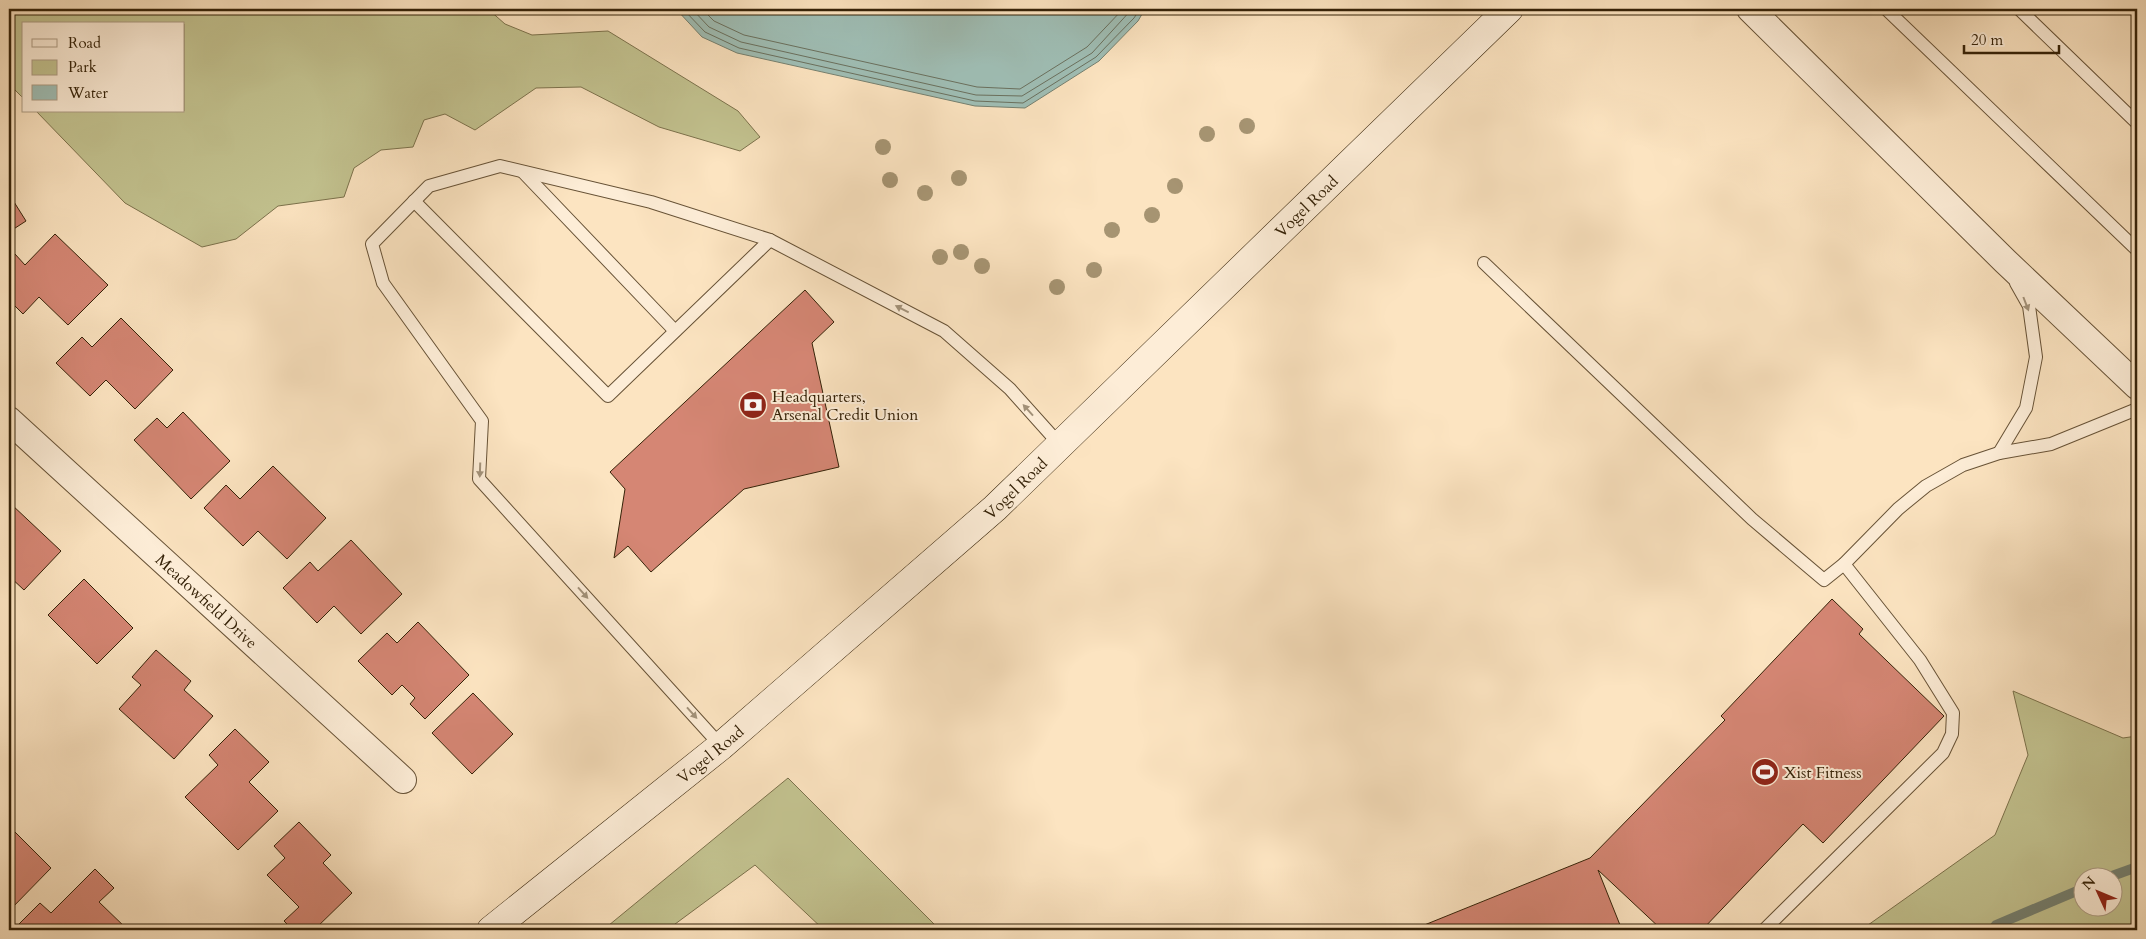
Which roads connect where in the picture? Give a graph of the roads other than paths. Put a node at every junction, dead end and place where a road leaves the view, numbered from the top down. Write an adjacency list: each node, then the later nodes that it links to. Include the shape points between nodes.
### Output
1 (1509, 9): 16 (main road, Vogel Road)
2 (1750, 9): 10 (street)
3 (1886, 9): 9 (lane)
4 (2019, 9): 5 (lane)
5 (2137, 123)
6 (522, 172): 7 (lane, via 500,166 429,186); 8 (lane, via 651,202); 12 (lane)
7 (414, 202): 12 (lane, via 608,396); 19 (lane, one-way to 19, via 372,244 383,283 482,422 479,479)
8 (770, 240): 12 (lane); 16 (lane, one-way to 8, via 1010,389 944,331)
9 (2137, 250)
10 (2005, 261): 13 (street); 17 (lane, one-way to 17, via 2028,306 2036,358 2026,408)
11 (1484, 264): 18 (lane, via 1752,519 1824,580)
12 (675, 331)
13 (2137, 386)
14 (2137, 409): 17 (lane, via 2051,444)
15 (9, 420): 20 (street, Meadowfield Drive)
16 (1061, 446): 19 (main road, Vogel Road, via 931,565)
17 (1999, 453): 18 (lane, via 1964,464 1926,486 1898,509)
18 (1844, 564): 22 (lane, via 1920,660 1953,713 1952,734 1944,753)
19 (721, 746): 21 (main road, Vogel Road)
20 (403, 780)
21 (491, 930)
22 (1764, 930)

